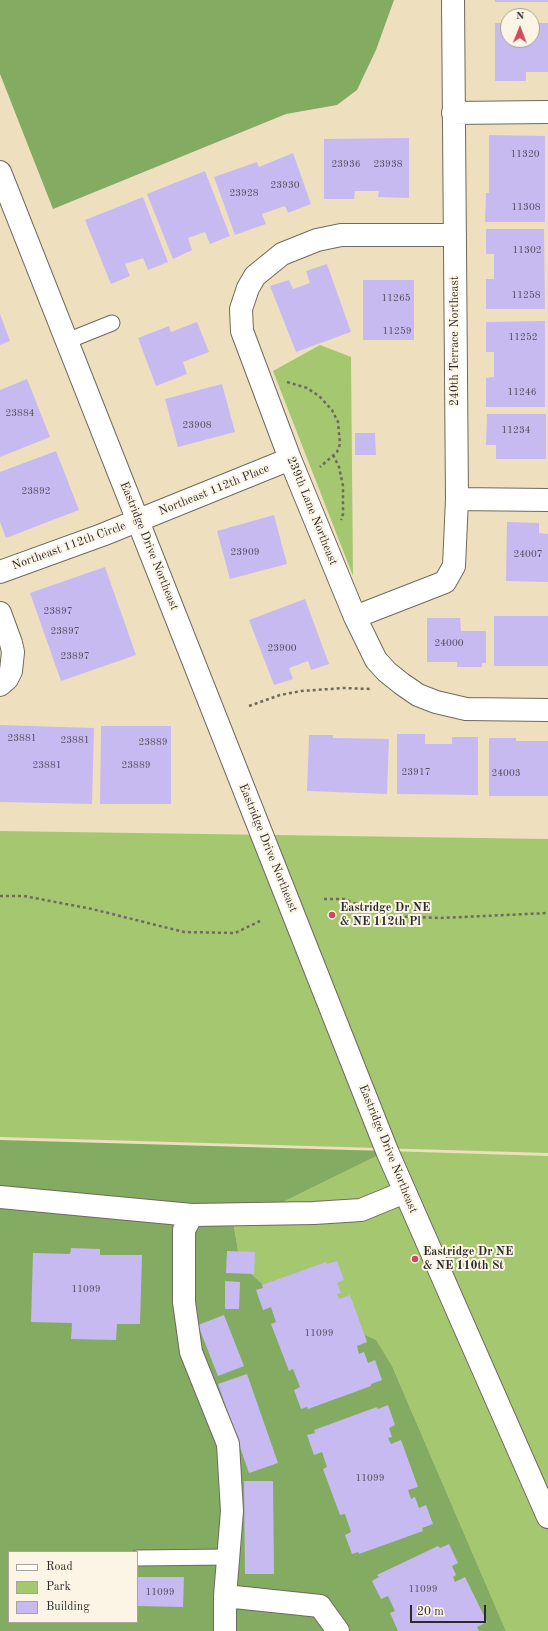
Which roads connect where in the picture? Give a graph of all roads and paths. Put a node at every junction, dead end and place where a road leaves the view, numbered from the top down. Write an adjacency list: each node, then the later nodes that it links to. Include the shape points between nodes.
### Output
1 (453, 0): 3 (street, 240th Terrace Northeast)
2 (548, 112): 3 (street)
3 (453, 113): 6 (street, 240th Terrace Northeast)
4 (0, 172): 5 (street, Eastridge Drive Northeast)
5 (6, 205): 8 (street, Eastridge Drive Northeast)
6 (455, 235): 11 (street, 239th Lane Northeast, via 342,235 317,240 282,254 255,276 241,309 242,331); 13 (street, 240th Terrace Northeast)
7 (112, 323): 8 (lane)
8 (67, 341): 15 (street, Eastridge Drive Northeast)
9 (284, 381): 10 (path, via 307,388 332,410 340,434 340,444)
10 (333, 455): 12 (path); 16 (path, via 339,467 343,486 344,514)
11 (290, 459): 15 (street, Northeast 112th Place); 19 (street, 239th Lane Northeast)
12 (316, 471)
13 (457, 499): 14 (street); 19 (street, 240th Terrace Northeast, via 454,566 445,582)
14 (548, 500)
15 (138, 520): 17 (street, Northeast 112th Circle); 28 (street, Eastridge Drive Northeast)
16 (340, 523)
17 (0, 572)
18 (0, 614): 20 (street, via 13,652 11,671)
19 (355, 617): 23 (street, 239th Lane Northeast, via 376,660 418,696 466,709)
20 (0, 685)
21 (374, 689): 22 (path, via 301,691)
22 (249, 706)
23 (548, 710)
24 (0, 896): 27 (path, via 24,896 92,909 184,932 235,933)
25 (324, 898): 26 (path, via 344,899 387,916 441,918)
26 (548, 913)
27 (260, 921)
28 (405, 1192): 30 (street, via 361,1210); 31 (street, Eastridge Drive Northeast)
29 (0, 1197): 30 (street)
30 (192, 1215): 32 (street, via 184,1230 184,1302 191,1352 228,1444 232,1511)
31 (548, 1517)
32 (228, 1557): 33 (lane); 34 (street)
33 (138, 1558)
34 (225, 1596): 35 (street); 36 (street, via 320,1606)
35 (225, 1631)
36 (338, 1631)

